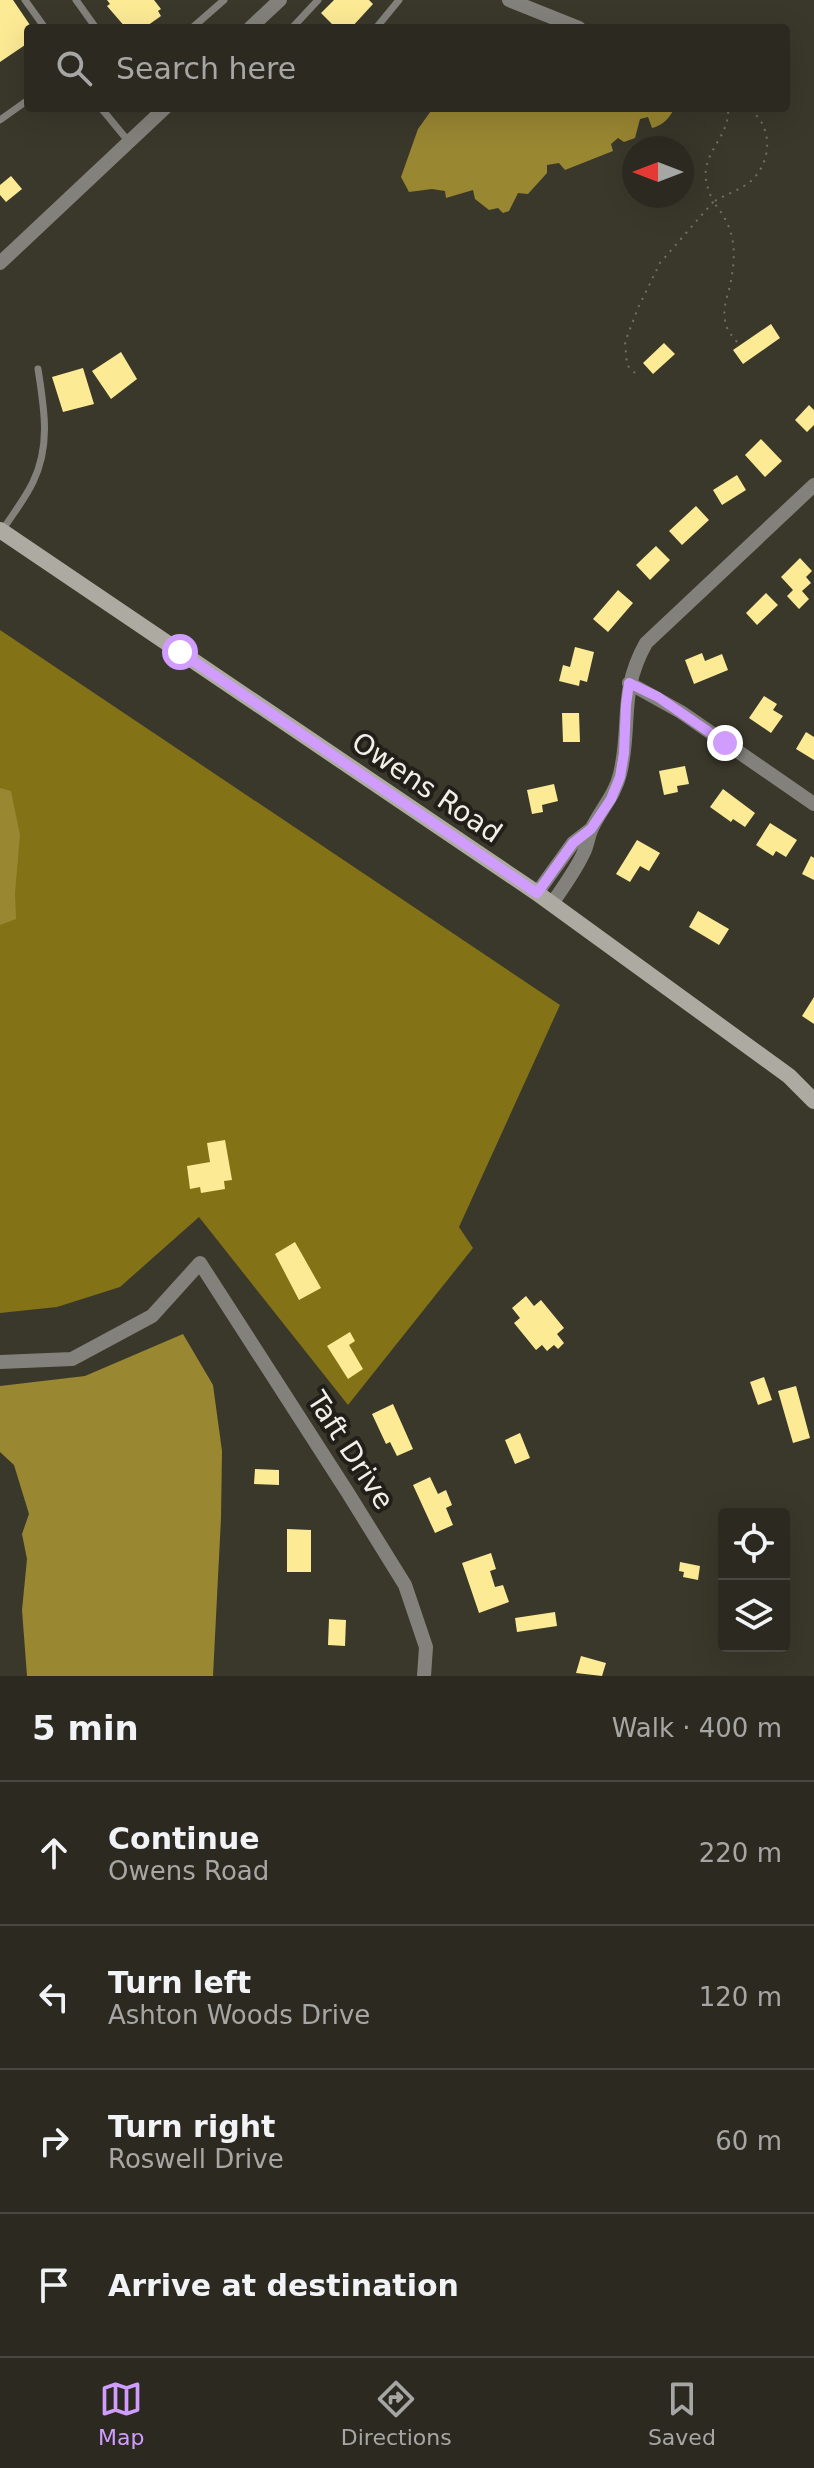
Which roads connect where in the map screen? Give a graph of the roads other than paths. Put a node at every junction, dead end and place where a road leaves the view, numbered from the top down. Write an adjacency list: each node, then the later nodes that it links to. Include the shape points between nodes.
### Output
1 (25, 0): 8 (lane)
2 (76, 0): 9 (lane)
3 (224, 0): 10 (lane)
4 (280, 0): 11 (street)
5 (318, 0): 12 (lane)
6 (399, 0): 13 (lane)
7 (509, 0): 14 (street)
8 (42, 24)
9 (93, 24)
10 (197, 24)
11 (259, 24)
12 (296, 24)
13 (379, 24)
14 (569, 24)
15 (24, 103): 18 (lane)
16 (104, 112): 19 (lane)
17 (161, 112): 19 (street)
18 (0, 120)
19 (129, 142): 20 (street)
20 (0, 263)
21 (38, 369): 23 (lane, via 45,448 33,484)
22 (814, 485): 24 (street, via 646,643)
23 (1, 530): 27 (street, Owens Road)
24 (629, 683): 25 (street, via 681,712); 26 (street, via 620,777)
25 (814, 804)
26 (591, 829): 27 (street, via 573,843); 28 (street, via 585,851)
27 (537, 893): 28 (street, Owens Road)
28 (552, 904): 29 (street, Owens Road, via 789,1076)
29 (814, 1101)
30 (0, 1362): 31 (street, Taft Drive, via 72,1359 152,1316 200,1263 405,1585 426,1647)
31 (424, 1676)

